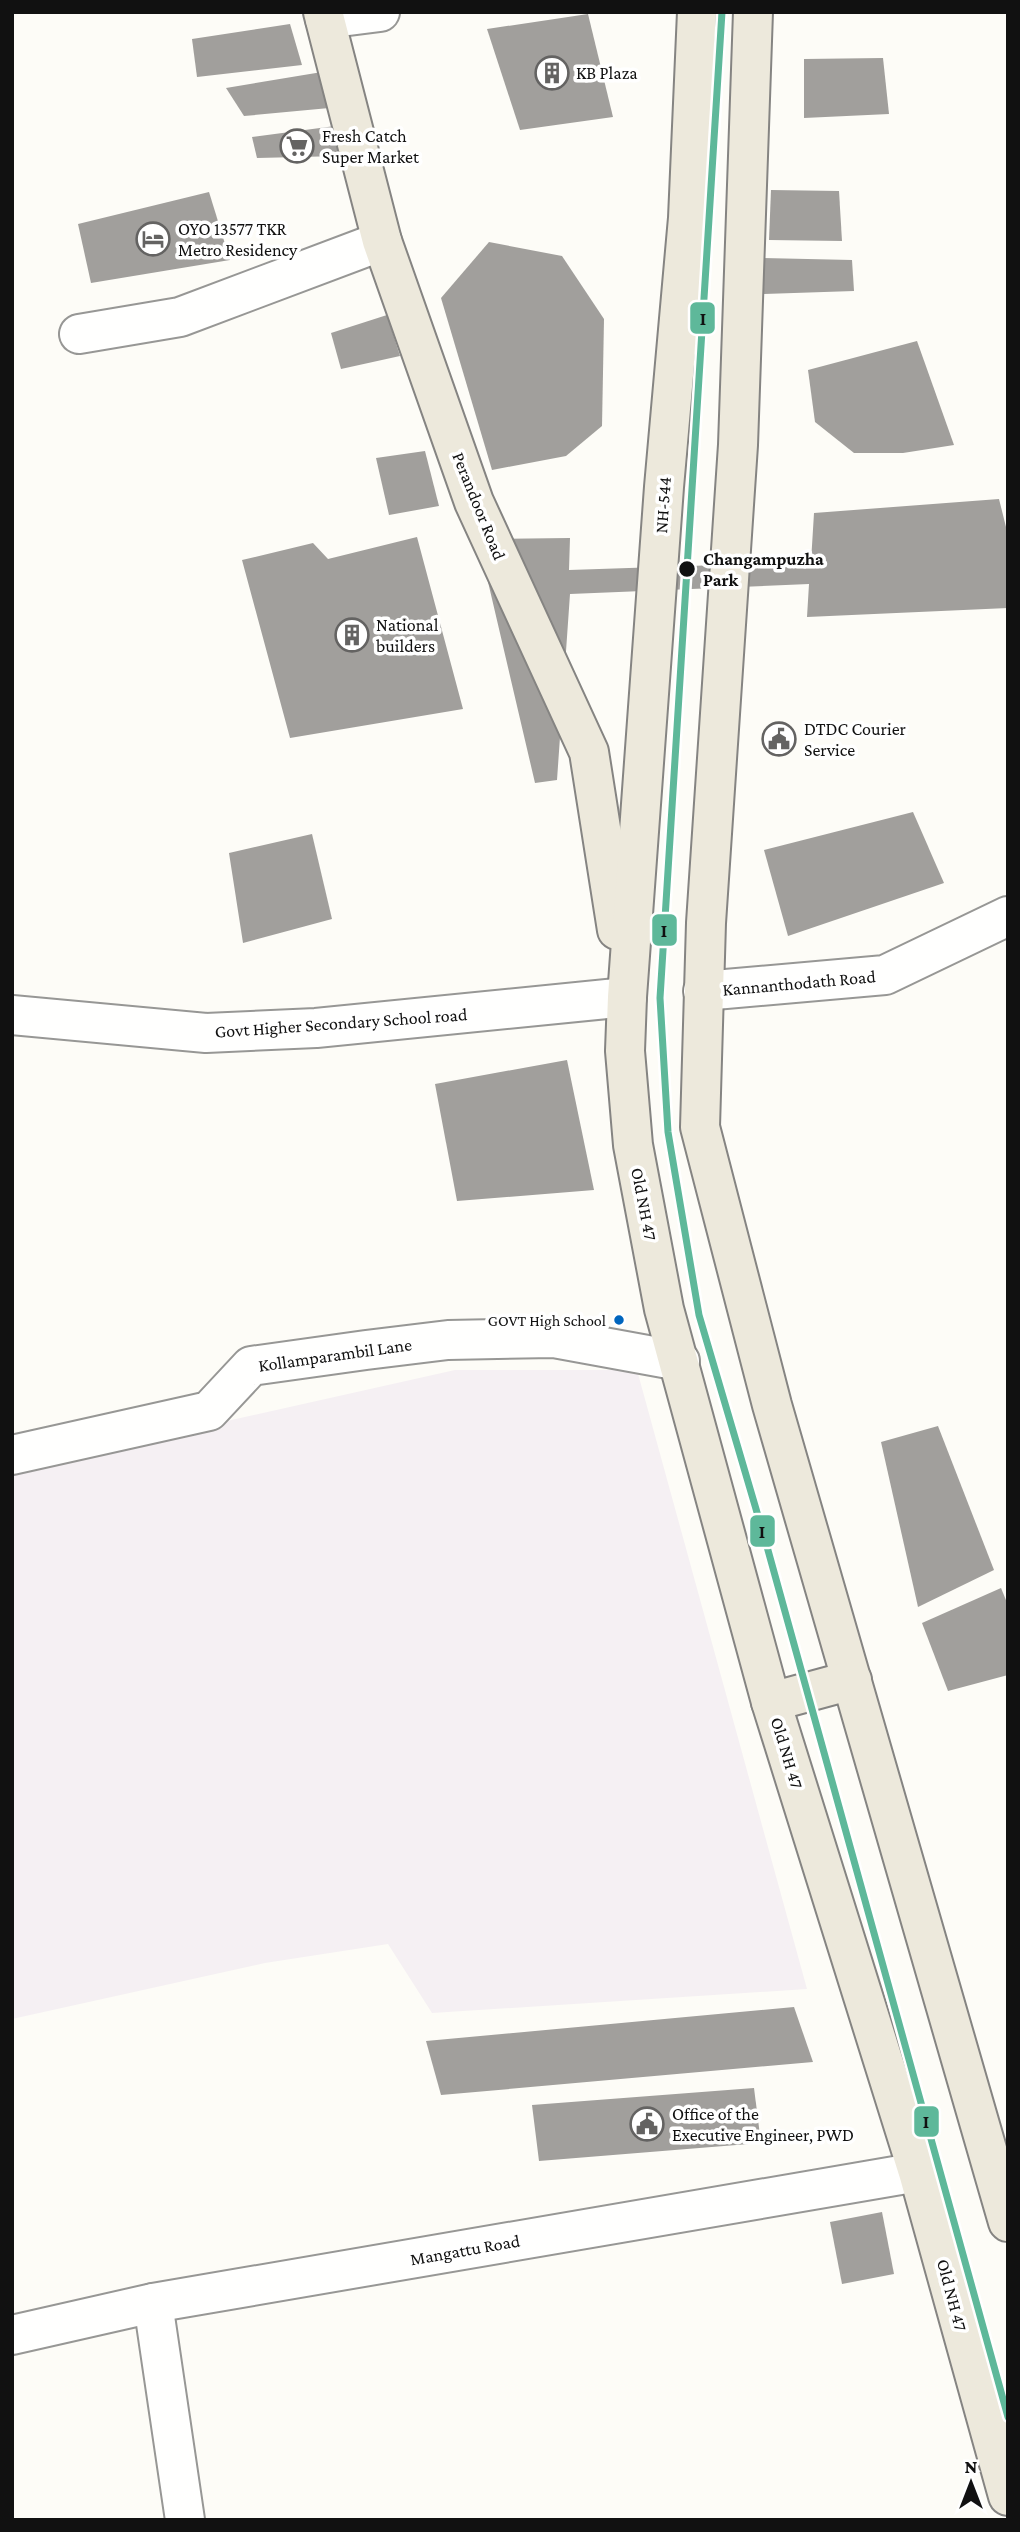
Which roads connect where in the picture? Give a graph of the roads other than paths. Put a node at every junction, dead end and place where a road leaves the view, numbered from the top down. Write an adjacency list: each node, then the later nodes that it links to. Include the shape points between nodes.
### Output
1 (380, 12): 4 (street)
2 (696, 12): 9 (main road, NH-544, via 688,218)
3 (753, 12): 8 (main road, via 738,445)
4 (324, 16): 5 (main road, Perandoor Road)
5 (382, 241): 6 (street, via 180,317); 9 (main road, Perandoor Road, via 474,502 589,752)
6 (79, 334)
7 (1008, 916): 8 (street, Kannanthodath Road, via 885,975)
8 (703, 991): 13 (main road, via 700,1127 772,1405)
9 (627, 997): 10 (street, Govt Higher Secondary School road, via 316,1028 206,1033); 11 (main road, Old NH 47, via 625,1051 633,1144 664,1309)
10 (12, 1015)
11 (680, 1361): 12 (street, Kollamparambil Lane, via 554,1338 448,1340 340,1353 251,1366 209,1411); 14 (main road, Old NH 47)
12 (12, 1455)
13 (852, 1680): 14 (main road); 16 (main road)
14 (771, 1702): 15 (main road, Old NH 47)
15 (918, 2172): 17 (street, Mangattu Road); 19 (main road, Old NH 47)
16 (1008, 2222)
17 (153, 2303): 18 (street, Mangattu Road); 20 (street)
18 (12, 2335)
19 (1008, 2496)
20 (186, 2520)

